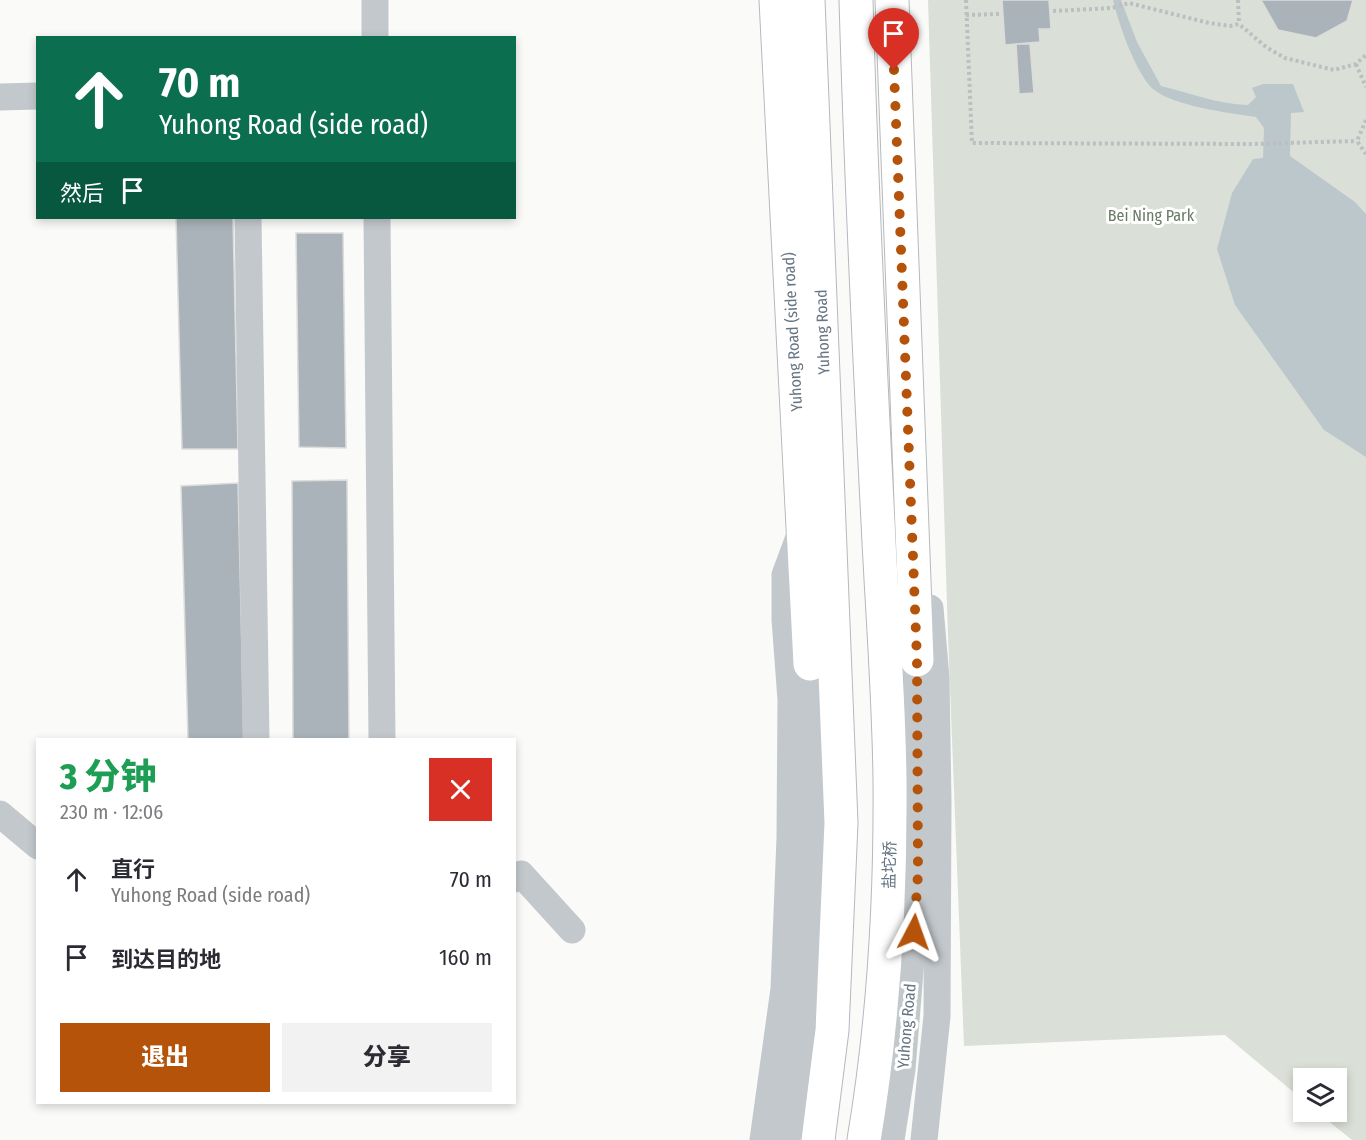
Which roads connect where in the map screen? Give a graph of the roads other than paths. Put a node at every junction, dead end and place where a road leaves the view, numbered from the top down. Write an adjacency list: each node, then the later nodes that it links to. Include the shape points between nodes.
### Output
1 (375, 0): 6 (street)
2 (776, 0): 12 (main road, Yuhong Road (side road))
3 (808, 0): 14 (main road, Yuhong Road)
4 (856, 0): 24 (main road, 盐坨桥, via 863,235 890,779 888,918 878,1042)
5 (892, 0): 11 (main road)
6 (375, 36)
7 (36, 96): 8 (street)
8 (0, 97)
9 (248, 219): 15 (street)
10 (377, 219): 16 (street)
11 (911, 514): 13 (main road); 26 (street, via 927,572 936,678 937,1016)
12 (802, 528): 14 (main road, Yuhong Road (side road)); 21 (street, via 785,575 791,712 790,838 784,989)
13 (917, 660): 25 (street, Yuhong Road, via 918,874 902,1069)
14 (823, 664): 22 (street, Yuhong Road, via 799,1064); 23 (main road, via 841,834 832,1030)
15 (256, 738)
16 (382, 738)
17 (0, 814): 18 (street)
18 (36, 844)
19 (516, 878): 20 (street, via 521,874)
20 (572, 930)
21 (763, 1140)
22 (787, 1140)
23 (818, 1140)
24 (864, 1140)
25 (891, 1140)
26 (924, 1140)

